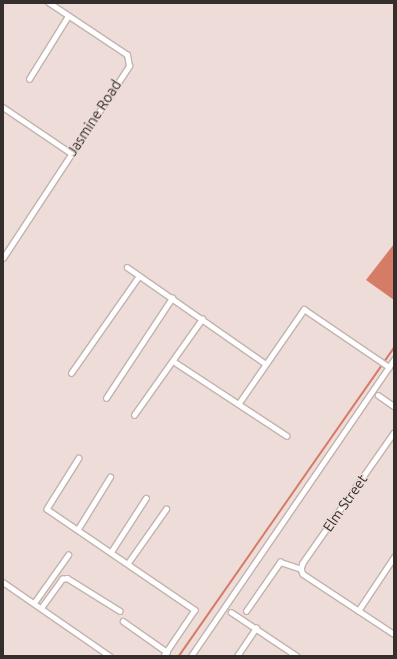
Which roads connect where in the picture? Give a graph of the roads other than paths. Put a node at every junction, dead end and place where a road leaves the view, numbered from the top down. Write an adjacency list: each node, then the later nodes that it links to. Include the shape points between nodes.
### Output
1 (49, 3): 2 (street, Jasmine Road)
2 (68, 16): 3 (street); 5 (street, Jasmine Road, via 127,55 128,66)
3 (29, 79)
4 (3, 107): 5 (street)
5 (72, 153): 6 (street, Jasmine Road)
6 (3, 258)
7 (127, 267): 8 (street)
8 (139, 276): 9 (street); 15 (street)
9 (172, 298): 10 (street); 17 (street)
10 (202, 319): 12 (street); 13 (street)
11 (394, 359): 14 (street)
12 (173, 361): 18 (street); 20 (street)
13 (266, 364): 14 (street, via 304,309); 18 (street)
14 (388, 367): 45 (street)
15 (71, 373)
16 (378, 395): 19 (street)
17 (106, 398)
18 (239, 403): 22 (street)
19 (394, 406)
20 (134, 415)
21 (394, 433): 32 (street, Elm Street, via 303,563)
22 (287, 436)
23 (79, 458): 27 (street, via 47,509)
24 (110, 477): 27 (street)
25 (146, 498): 28 (street)
26 (166, 509): 31 (street)
27 (78, 528): 28 (street)
28 (111, 552): 31 (street)
29 (68, 555): 34 (street)
30 (394, 557): 36 (street)
31 (128, 563): 43 (street, via 195,610)
32 (302, 571): 36 (street); 38 (street, via 280,562)
33 (3, 582): 34 (street)
34 (34, 603): 35 (street)
35 (41, 608): 37 (street, via 62,579 67,578); 44 (street)
36 (358, 610): 42 (street)
37 (120, 611)
38 (246, 611)
39 (231, 612): 41 (street)
40 (123, 622): 43 (street)
41 (256, 628): 46 (street); 47 (street)
42 (394, 634)
43 (166, 654)
44 (110, 656)
45 (190, 656)
46 (237, 656)
47 (297, 656)

